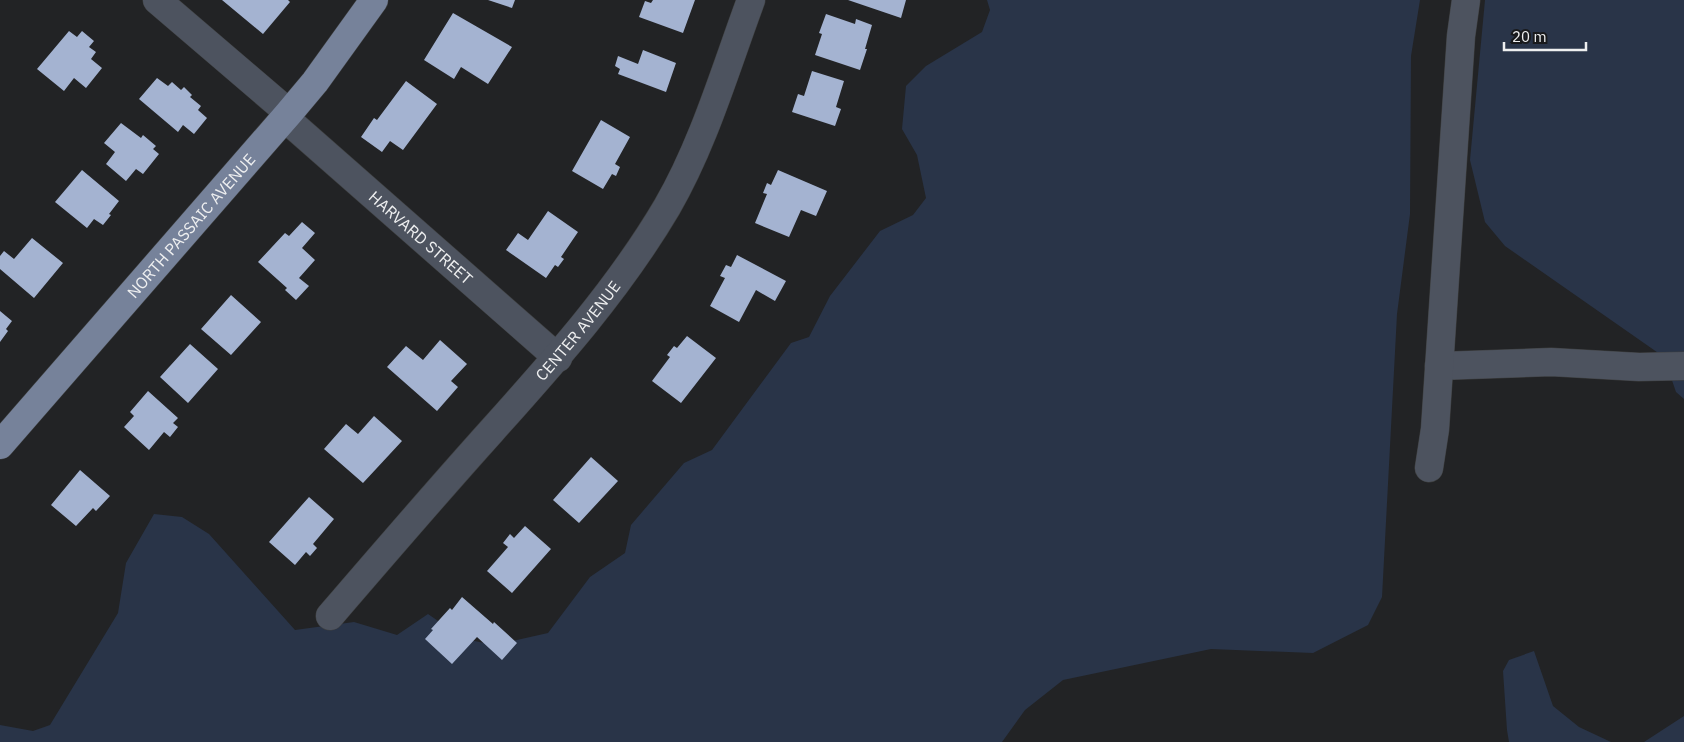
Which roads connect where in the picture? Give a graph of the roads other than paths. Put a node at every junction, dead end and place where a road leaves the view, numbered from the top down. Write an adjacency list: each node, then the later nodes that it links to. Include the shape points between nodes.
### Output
1 (157, 0): 5 (street, HARVARD STREET)
2 (374, 0): 5 (main road, NORTH PASSAIC AVENUE)
3 (751, 0): 6 (street, CENTER AVENUE, via 694,157 627,270)
4 (1466, 0): 7 (street)
5 (287, 116): 6 (street, HARVARD STREET); 9 (main road, NORTH PASSAIC AVENUE)
6 (558, 358): 11 (street, CENTER AVENUE)
7 (1439, 366): 8 (street, via 1551,362); 10 (street)
8 (1684, 366)
9 (0, 445)
10 (1429, 468)
11 (330, 616)

